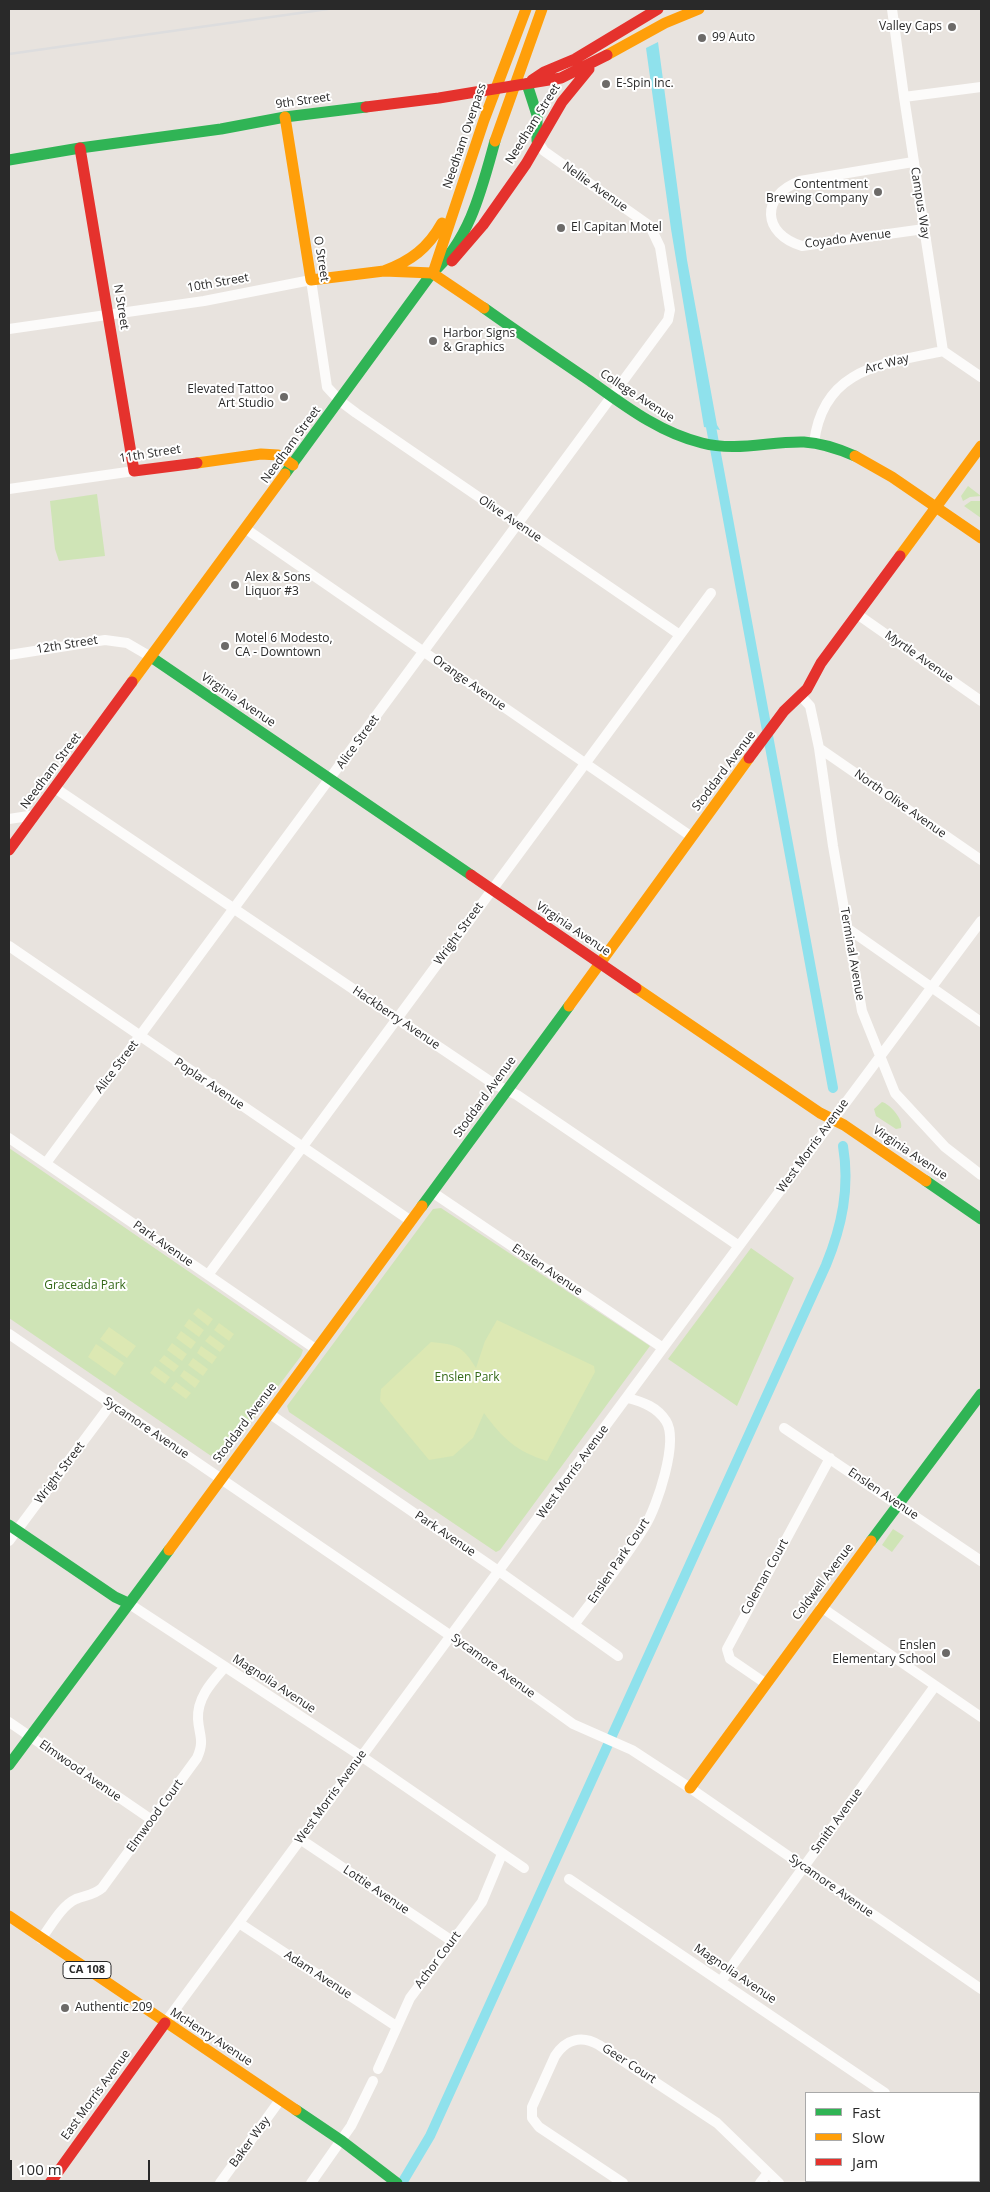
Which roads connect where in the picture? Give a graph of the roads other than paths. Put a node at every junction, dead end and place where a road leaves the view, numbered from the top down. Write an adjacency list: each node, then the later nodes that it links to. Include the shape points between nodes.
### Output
1 (526, 9): 15 (street, Needham Overpass)
2 (542, 9): 18 (street, via 466,227 451,256)
3 (658, 9): 7 (street)
4 (699, 9): 6 (street, via 665,23)
5 (892, 9): 9 (street, Campus Way)
6 (597, 61): 7 (street, 9th Street, via 561,78); 11 (street, Needham Street, via 574,85)
7 (526, 84): 10 (street, 9th Street); 11 (street, via 535,109)
8 (981, 87): 9 (street)
9 (904, 97): 14 (street, Campus Way)
10 (285, 117): 12 (street, 9th Street); 19 (street, O Street)
11 (538, 142): 18 (street, Needham Street, via 472,239 453,260); 21 (street, Nellie Avenue, via 544,151 650,226 660,247 670,310)
12 (80, 148): 13 (street, 9th Street); 20 (street, N Street)
13 (9, 160)
14 (913, 162): 16 (street, Campus Way); 16 (street, Coyado Avenue, via 800,181 776,196 771,213 779,232 802,246)
15 (470, 164): 17 (street, via 426,248 406,263); 18 (street, Needham Overpass)
16 (924, 229): 23 (street, Campus Way)
17 (384, 271): 18 (street, 10th Street); 19 (street, 10th Street)
18 (436, 271): 25 (street, College Avenue); 26 (street, Needham Street)
19 (311, 280): 20 (street, 10th Street, via 204,301); 26 (street, O Street, via 327,387)
20 (109, 314): 22 (street, 10th Street); 30 (street, N Street)
21 (668, 320): 25 (street, Alice Street)
22 (9, 328)
23 (943, 350): 24 (street); 27 (street, Arc Way, via 873,366 847,379 823,410)
24 (981, 377)
25 (612, 397): 27 (street, College Avenue, via 666,431 703,444 746,447 784,442); 34 (street, Alice Street)
26 (340, 401): 29 (street, Needham Street); 34 (street, Olive Avenue)
27 (814, 443): 33 (street, College Avenue, via 869,462)
28 (981, 446): 32 (street, Stoddard Avenue)
29 (293, 465): 30 (street, 11th Street, via 278,455 265,453); 36 (street, Needham Street)
30 (134, 471): 31 (street, 11th Street)
31 (9, 490)
32 (946, 494): 33 (street, Stoddard Avenue); 35 (street, via 952,504)
33 (936, 507): 37 (street, College Avenue); 39 (street, Stoddard Avenue)
34 (518, 525): 40 (street, Olive Avenue); 41 (street, Alice Street)
35 (981, 525)
36 (246, 529): 41 (street, Orange Avenue); 43 (street, Needham Street)
37 (981, 538)
38 (711, 593): 40 (street, Wright Street)
39 (857, 614): 44 (street, Stoddard Avenue); 45 (street, Myrtle Avenue)
40 (680, 635): 47 (street, Wright Street)
41 (424, 652): 47 (street, Orange Avenue); 48 (street, Alice Street)
42 (9, 655): 43 (street, 12th Street, via 105,640 127,643)
43 (151, 657): 48 (street, Virginia Avenue); 49 (street, Needham Street)
44 (801, 696): 46 (street, Terminal Avenue, via 810,706); 52 (street, Stoddard Avenue, via 788,706)
45 (981, 701)
46 (819, 748): 54 (street, North Olive Avenue); 58 (street, Terminal Avenue)
47 (586, 763): 52 (street, Orange Avenue); 55 (street, Wright Street)
48 (330, 780): 55 (street, Virginia Avenue); 56 (street, Alice Street)
49 (55, 788): 50 (street, Needham Street); 56 (street, Hackberry Avenue)
50 (35, 815): 51 (street); 53 (street, Needham Street)
51 (9, 819)
52 (692, 837): 60 (street, Stoddard Avenue)
53 (9, 850)
54 (981, 860)
55 (492, 890): 60 (street, Virginia Avenue); 62 (street, Wright Street)
56 (234, 909): 62 (street, Hackberry Avenue); 64 (street, Alice Street)
57 (981, 921): 61 (street, West Morris Avenue)
58 (847, 928): 61 (street); 65 (street, Terminal Avenue, via 862,1011)
59 (9, 946): 64 (street, Poplar Avenue)
60 (600, 964): 66 (street, Stoddard Avenue); 67 (street, Virginia Avenue)
61 (932, 987): 63 (street); 65 (street, West Morris Avenue)
62 (397, 1018): 66 (street, Hackberry Avenue); 69 (street, Wright Street)
63 (981, 1022)
64 (140, 1037): 69 (street, Poplar Avenue); 70 (street, Alice Street)
65 (880, 1056): 67 (street, West Morris Avenue); 71 (street, Terminal Avenue, via 895,1093 945,1147)
66 (507, 1090): 72 (street, Stoddard Avenue); 75 (street, Hackberry Avenue)
67 (833, 1120): 73 (street, Virginia Avenue); 75 (street, West Morris Avenue)
68 (9, 1138): 70 (street, Park Avenue)
69 (302, 1147): 74 (street, Poplar Avenue); 76 (street, Wright Street)
70 (46, 1163): 76 (street, Park Avenue)
71 (981, 1175)
72 (432, 1192): 74 (street, Stoddard Avenue); 78 (street, Enslen Avenue)
73 (981, 1219)
74 (411, 1221): 79 (street, Stoddard Avenue)
75 (739, 1246): 78 (street, West Morris Avenue)
76 (208, 1275): 79 (street, Park Avenue)
77 (9, 1334): 82 (street, Sycamore Avenue)
78 (663, 1348): 81 (street, West Morris Avenue)
79 (317, 1350): 83 (street, Stoddard Avenue)
80 (981, 1394): 87 (street, Coldwell Avenue)
81 (628, 1398): 91 (street, West Morris Avenue); 94 (street, Enslen Park Court, via 644,1402 667,1422 670,1450 662,1486 646,1525)
82 (111, 1404): 86 (street, Sycamore Avenue); 88 (street, Wright Street)
83 (270, 1414): 86 (street, Stoddard Avenue); 91 (street, Park Avenue)
84 (784, 1428): 85 (street, Enslen Avenue)
85 (830, 1458): 87 (street, Enslen Avenue); 98 (street, Coleman Court, via 727,1649 730,1659)
86 (220, 1478): 92 (street, Stoddard Avenue); 95 (street, Sycamore Avenue)
87 (899, 1504): 90 (street, Enslen Avenue); 93 (street, Coldwell Avenue)
88 (13, 1528): 89 (street, Wright Street); 92 (street, Magnolia Avenue, via 115,1597)
89 (9, 1541)
90 (981, 1561)
91 (500, 1572): 94 (street, Park Avenue); 95 (street, West Morris Avenue)
92 (128, 1602): 97 (street, Magnolia Avenue); 102 (street, Stoddard Avenue)
93 (821, 1607): 98 (street, Coldwell Avenue); 99 (street)
94 (574, 1625): 96 (street, Park Avenue)
95 (451, 1636): 103 (street, West Morris Avenue); 105 (street, Sycamore Avenue, via 573,1724 619,1743)
96 (618, 1656)
97 (224, 1668): 103 (street, Magnolia Avenue); 106 (street, Elmwood Court, via 202,1699 198,1719 202,1741 197,1758)
98 (765, 1683): 105 (street, Coldwell Avenue)
99 (935, 1686): 100 (street); 109 (street, Smith Avenue)
100 (981, 1717)
101 (9, 1722): 102 (street, Elmwood Avenue)
102 (30, 1736): 104 (street, Stoddard Avenue); 106 (street, Elmwood Avenue)
103 (361, 1756): 107 (street, West Morris Avenue); 108 (street, Magnolia Avenue)
104 (9, 1765)
105 (690, 1788): 109 (street, Sycamore Avenue)
106 (152, 1820): 114 (street, Elmwood Court, via 102,1888 96,1894 76,1899 68,1905)
107 (300, 1839): 113 (street, West Morris Avenue); 115 (street, Lottie Avenue)
108 (502, 1854): 110 (street, Magnolia Avenue); 115 (street, Achor Court, via 482,1902)
109 (803, 1867): 116 (street, Smith Avenue); 117 (street, Sycamore Avenue)
110 (524, 1868)
111 (570, 1879): 116 (street, Magnolia Avenue)
112 (9, 1916): 114 (street, McHenry Avenue / CA 108)
113 (239, 1923): 118 (street, West Morris Avenue); 119 (street, Adam Avenue)
114 (41, 1939): 118 (street, McHenry Avenue / CA 108)
115 (452, 1941): 119 (street, Achor Court, via 410,1998)
116 (721, 1981): 122 (street, Magnolia Avenue)
117 (981, 1989)
118 (165, 2023): 123 (street, McHenry Avenue / CA 108); 127 (street, East Morris Avenue)
119 (396, 2026): 120 (street, Achor Court)
120 (378, 2069)
121 (373, 2081): 124 (street)
122 (884, 2092)
123 (280, 2100): 124 (street, McHenry Avenue / CA 108); 128 (street, Baker Way)
124 (342, 2141): 126 (street, McHenry Avenue / CA 108); 129 (street)
125 (767, 2174): 130 (street, Geer Court, via 717,2123 599,2045 588,2039 572,2040 555,2056 532,2107 532,2118 539,2127); 131 (street); 132 (street)
126 (395, 2182)
127 (50, 2183)
128 (220, 2183)
129 (311, 2183)
130 (623, 2183)
131 (760, 2183)
132 (779, 2183)

